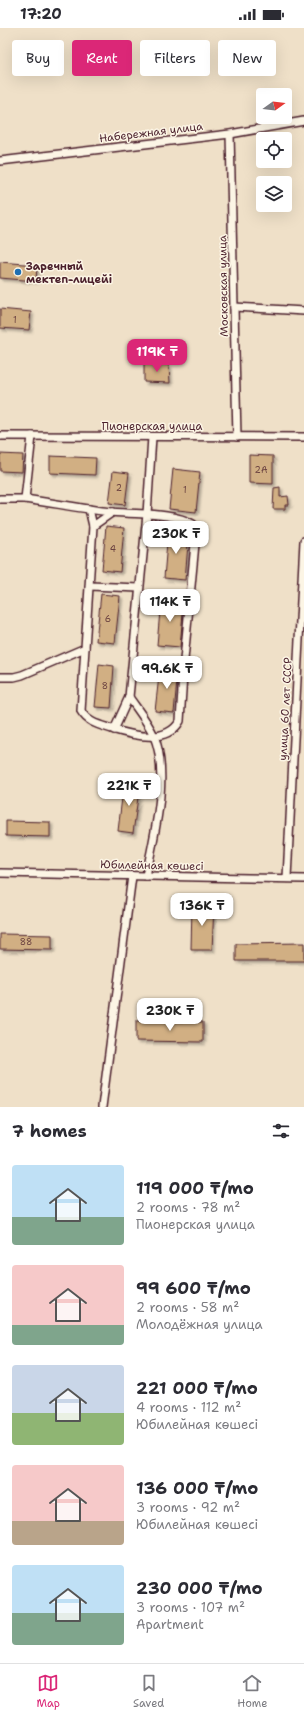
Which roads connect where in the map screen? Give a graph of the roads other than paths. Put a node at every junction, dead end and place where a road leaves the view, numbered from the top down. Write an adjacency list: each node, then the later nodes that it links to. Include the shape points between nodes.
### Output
1 (304, 121): 2 (street, Набережная улица)
2 (230, 134): 3 (street, Набережная улица); 4 (street, Московская улица)
3 (0, 161)
4 (234, 307): 5 (street); 9 (street, Московская улица)
5 (304, 311)
6 (0, 436): 7 (street, Пионерская улица)
7 (32, 436): 8 (street, Пионерская улица); 12 (street)
8 (152, 437): 9 (street, Пионерская улица); 15 (street)
9 (237, 437): 10 (street, Пионерская улица)
10 (304, 437)
11 (0, 499): 12 (street)
12 (25, 499): 13 (street)
13 (89, 509): 14 (street); 16 (street)
14 (113, 512): 15 (street); 16 (street)
15 (147, 514): 19 (street); 24 (street, via 185,520 193,524 196,533 180,721 176,728 169,732)
16 (93, 526): 18 (street)
17 (304, 542): 28 (street, улица 60 лет СССР)
18 (90, 586): 19 (street); 20 (street)
19 (139, 588): 22 (street)
20 (86, 648): 21 (street, via 22,675); 23 (street, via 81,711 84,717 92,722)
21 (0, 677)
22 (129, 697): 23 (street); 24 (street)
23 (114, 730): 24 (street, via 143,737)
24 (153, 736): 27 (street, via 161,771 156,829)
25 (0, 873): 26 (street, Юбилейная көшесі)
26 (132, 876): 27 (street, Юбилейная көшесі); 30 (street)
27 (146, 876): 28 (street, Юбилейная көшесі)
28 (287, 878): 29 (street, Юбилейная көшесі)
29 (304, 879)
30 (102, 1107)

